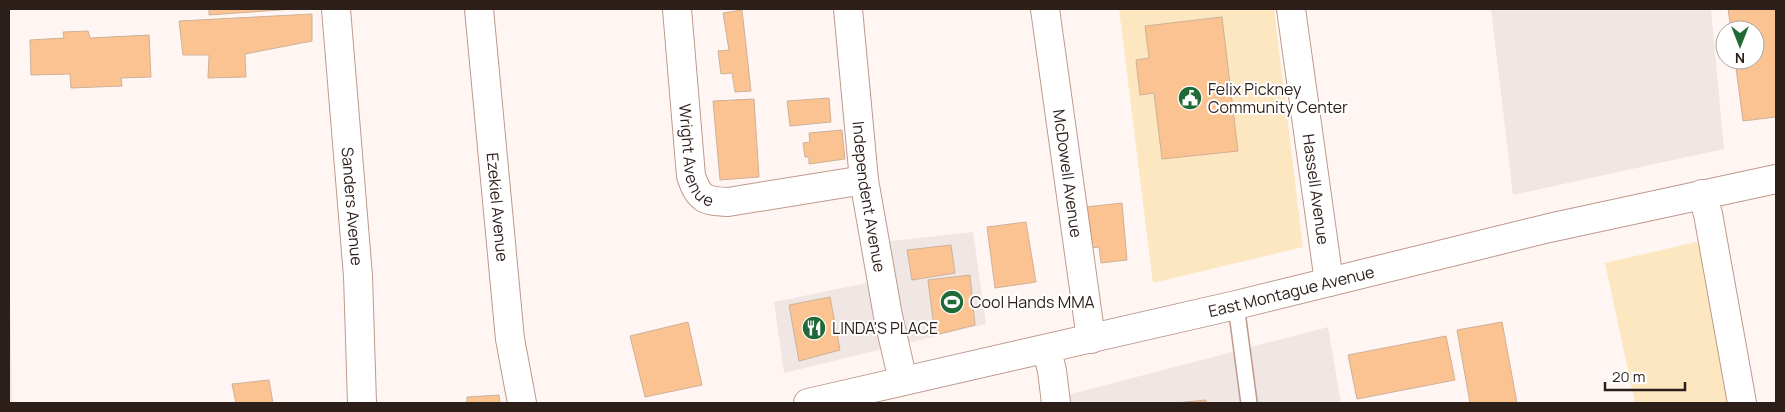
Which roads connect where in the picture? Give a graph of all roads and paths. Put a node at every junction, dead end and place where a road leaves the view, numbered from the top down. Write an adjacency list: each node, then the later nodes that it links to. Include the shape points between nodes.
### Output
1 (336, 9): 15 (street, Sanders Avenue, via 358,276)
2 (479, 9): 16 (street, Ezekiel Avenue, via 510,339)
3 (677, 9): 8 (street, Wright Avenue, via 691,176 697,192 708,201 728,202)
4 (848, 9): 8 (street, Independent Avenue)
5 (1045, 9): 12 (street, McDowell Avenue)
6 (1291, 9): 10 (street, Hassell Avenue)
7 (1776, 179): 9 (street, East Montague Avenue)
8 (864, 180): 14 (street, Independent Avenue, via 886,307)
9 (1702, 194): 10 (street, East Montague Avenue); 20 (street)
10 (1329, 282): 11 (street, East Montague Avenue)
11 (1236, 305): 12 (street, East Montague Avenue); 19 (lane)
12 (1091, 339): 13 (street, East Montague Avenue)
13 (1046, 350): 14 (street, East Montague Avenue); 18 (street)
14 (903, 381): 17 (street, East Montague Avenue)
15 (362, 403)
16 (522, 403)
17 (808, 403)
18 (1056, 403)
19 (1249, 403)
20 (1742, 403)

